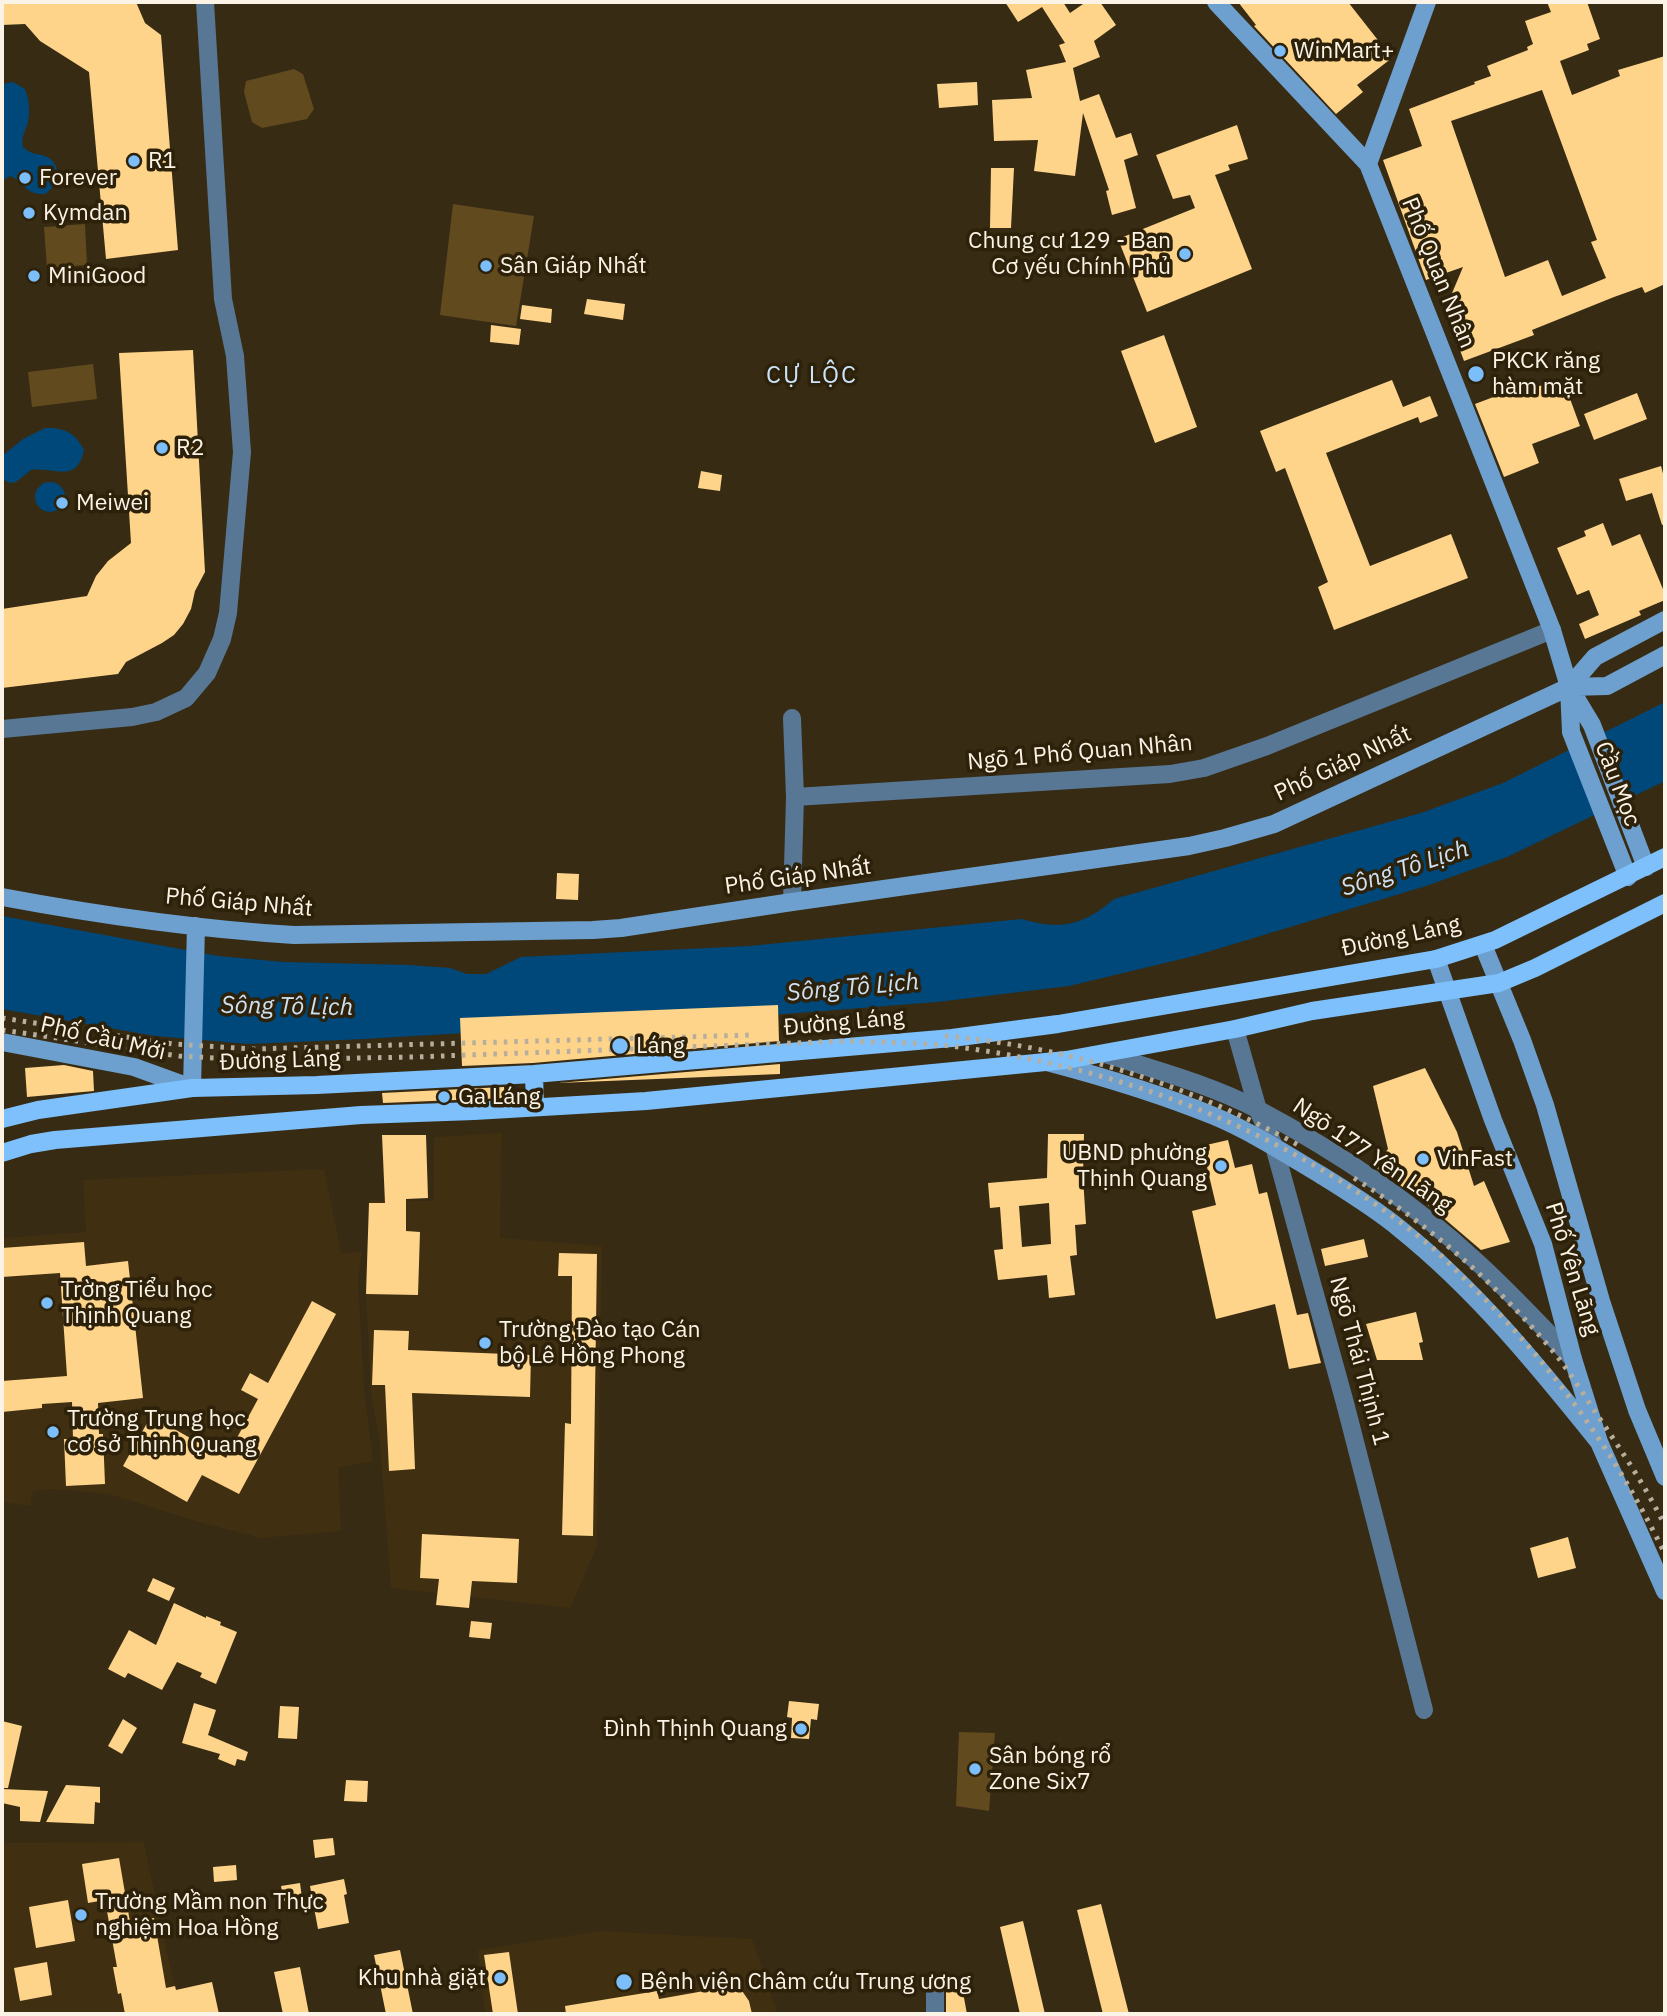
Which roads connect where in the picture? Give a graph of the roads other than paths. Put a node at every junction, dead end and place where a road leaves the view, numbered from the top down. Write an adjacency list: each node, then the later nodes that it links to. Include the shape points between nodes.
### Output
1 (205, 2): 11 (street, via 223,299 235,356 242,452 222,639 207,673 186,698 156,712)
2 (1216, 2): 4 (main road, Phố Quan Nhân)
3 (1427, 2): 4 (main road)
4 (1368, 164): 6 (main road, Phố Quan Nhân)
5 (1665, 620): 8 (main road, via 1595,657)
6 (1552, 630): 8 (main road, Phố Quan Nhân); 13 (street, Ngõ 1 Phố Quan Nhân, via 1204,768 1170,774)
7 (1665, 655): 8 (main road, via 1607,686)
8 (1569, 687): 10 (main road, Phố Quan Nhân); 12 (main road, Phố Quan Nhân); 18 (main road, Phố Giáp Nhất, via 1274,824 1225,838)
9 (792, 718): 13 (street)
10 (1592, 725): 15 (main road, Cầu Mọc)
11 (2, 729)
12 (1571, 732): 16 (main road, Cầu Mọc)
13 (795, 797): 18 (street)
14 (1665, 857): 15 (main road, Đường Láng)
15 (1646, 867): 16 (main road, Đường Láng)
16 (1628, 877): 21 (main road, Đường Láng)
17 (2, 897): 20 (main road, Phố Giáp Nhất)
18 (793, 902): 20 (main road, Phố Giáp Nhất, via 593,930 294,935)
19 (1665, 903): 23 (main road)
20 (196, 926): 30 (main road)
21 (1483, 945): 22 (main road, Đường Láng); 23 (main road, Phố Yên Lãng)
22 (1436, 958): 24 (main road, Phố Yên Lãng); 29 (main road, Đường Láng, via 1058,1024)
23 (1499, 983): 24 (main road); 38 (main road, Phố Yên Lãng, via 1545,1105 1637,1410)
24 (1447, 992): 25 (main road, via 1312,1011); 36 (main road, Phố Yên Lãng, via 1543,1244)
25 (1235, 1029): 27 (main road); 32 (street, Ngõ Thái Thịnh 1)
26 (2, 1042): 30 (main road, Phố Cầu Mới, via 134,1067)
27 (1105, 1054): 28 (main road); 32 (street, Ngõ 177 Yên Lãng, via 1176,1076)
28 (1047, 1062): 31 (main road, via 646,1101); 34 (main road, via 1129,1084)
29 (534, 1073): 30 (main road, Đường Láng); 31 (main road)
30 (192, 1088): 33 (main road, Đường Láng)
31 (535, 1107): 35 (main road, via 95,1136 31,1144)
32 (1258, 1110): 34 (street, Ngõ Thái Thịnh 1); 36 (street, Ngõ 177 Yên Lãng, via 1361,1172 1443,1232)
33 (2, 1119)
34 (1274, 1146): 37 (main road, via 1399,1227 1448,1270 1534,1360); 40 (street, Ngõ Thái Thịnh 1)
35 (2, 1153)
36 (1573, 1359): 37 (main road, Phố Yên Lãng)
37 (1599, 1442): 39 (main road, Phố Yên Lãng)
38 (1665, 1477)
39 (1665, 1591)
40 (1424, 1710)
41 (934, 1988): 42 (street)
42 (935, 2014)

